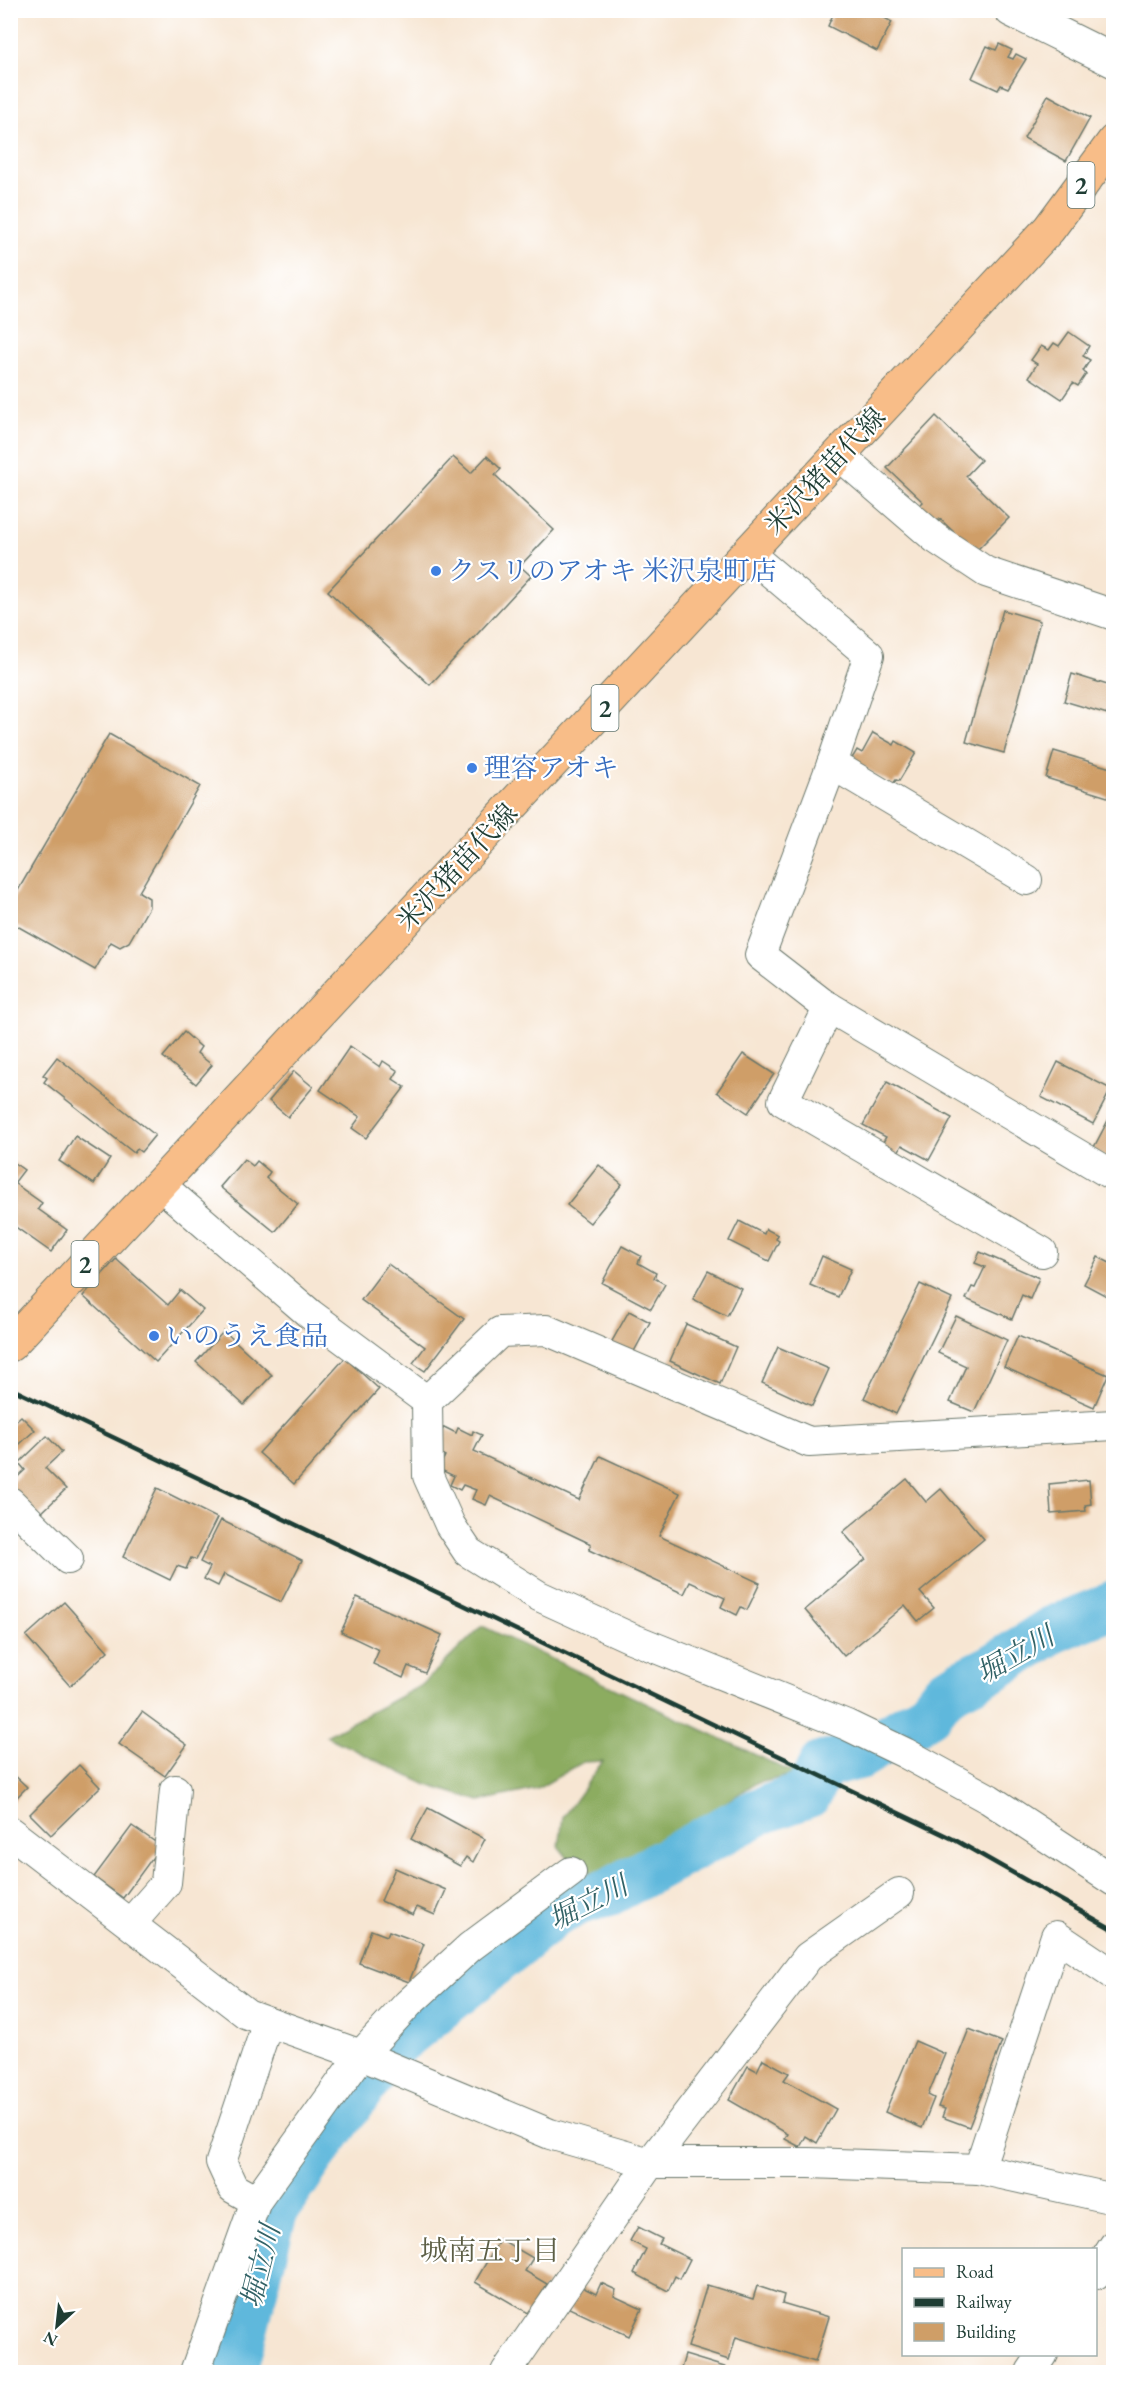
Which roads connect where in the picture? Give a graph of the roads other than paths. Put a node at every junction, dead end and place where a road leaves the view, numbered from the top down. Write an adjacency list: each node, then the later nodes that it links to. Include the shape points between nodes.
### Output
1 (1011, 10): 2 (street)
2 (1113, 61)
3 (1113, 141): 4 (main road, 米沢猪苗代線 / 2, via 1049,229)
4 (839, 455): 5 (main road, 米沢猪苗代線 / 2); 6 (street, via 935,538 986,572)
5 (748, 553): 7 (street, via 869,656); 11 (main road, 米沢猪苗代線 / 2)
6 (1113, 615)
7 (832, 764): 8 (street); 9 (street, via 760,955)
8 (1028, 880)
9 (829, 1007): 10 (street); 12 (street, via 783,1101)
10 (1113, 1176)
11 (159, 1184): 13 (main road, 米沢猪苗代線 / 2); 14 (street, via 310,1314)
12 (1042, 1252)
13 (10, 1346)
14 (427, 1401): 15 (street, via 500,1332 546,1330 809,1442); 21 (street, via 428,1476 450,1525 468,1552 539,1596 905,1752 989,1800)
15 (1113, 1425)
16 (10, 1502): 17 (street)
17 (68, 1559)
18 (175, 1790): 23 (street, via 166,1883)
19 (10, 1832): 23 (street)
20 (571, 1872): 26 (street, via 470,1947 408,2004)
21 (1113, 1881)
22 (899, 1893): 27 (street, via 808,1957)
23 (130, 1923): 25 (street, via 234,2005)
24 (1113, 1975): 28 (street, via 1056,1936)
25 (268, 2022): 26 (street); 30 (street, via 221,2162 232,2188)
26 (365, 2057): 27 (street, via 550,2134); 30 (street)
27 (650, 2163): 28 (street); 35 (street)
28 (979, 2169): 29 (street)
29 (1113, 2199)
30 (255, 2202): 34 (street)
31 (1113, 2246): 32 (street)
32 (1097, 2271)
33 (1041, 2356): 36 (street)
34 (195, 2373)
35 (506, 2373)
36 (1031, 2373)

